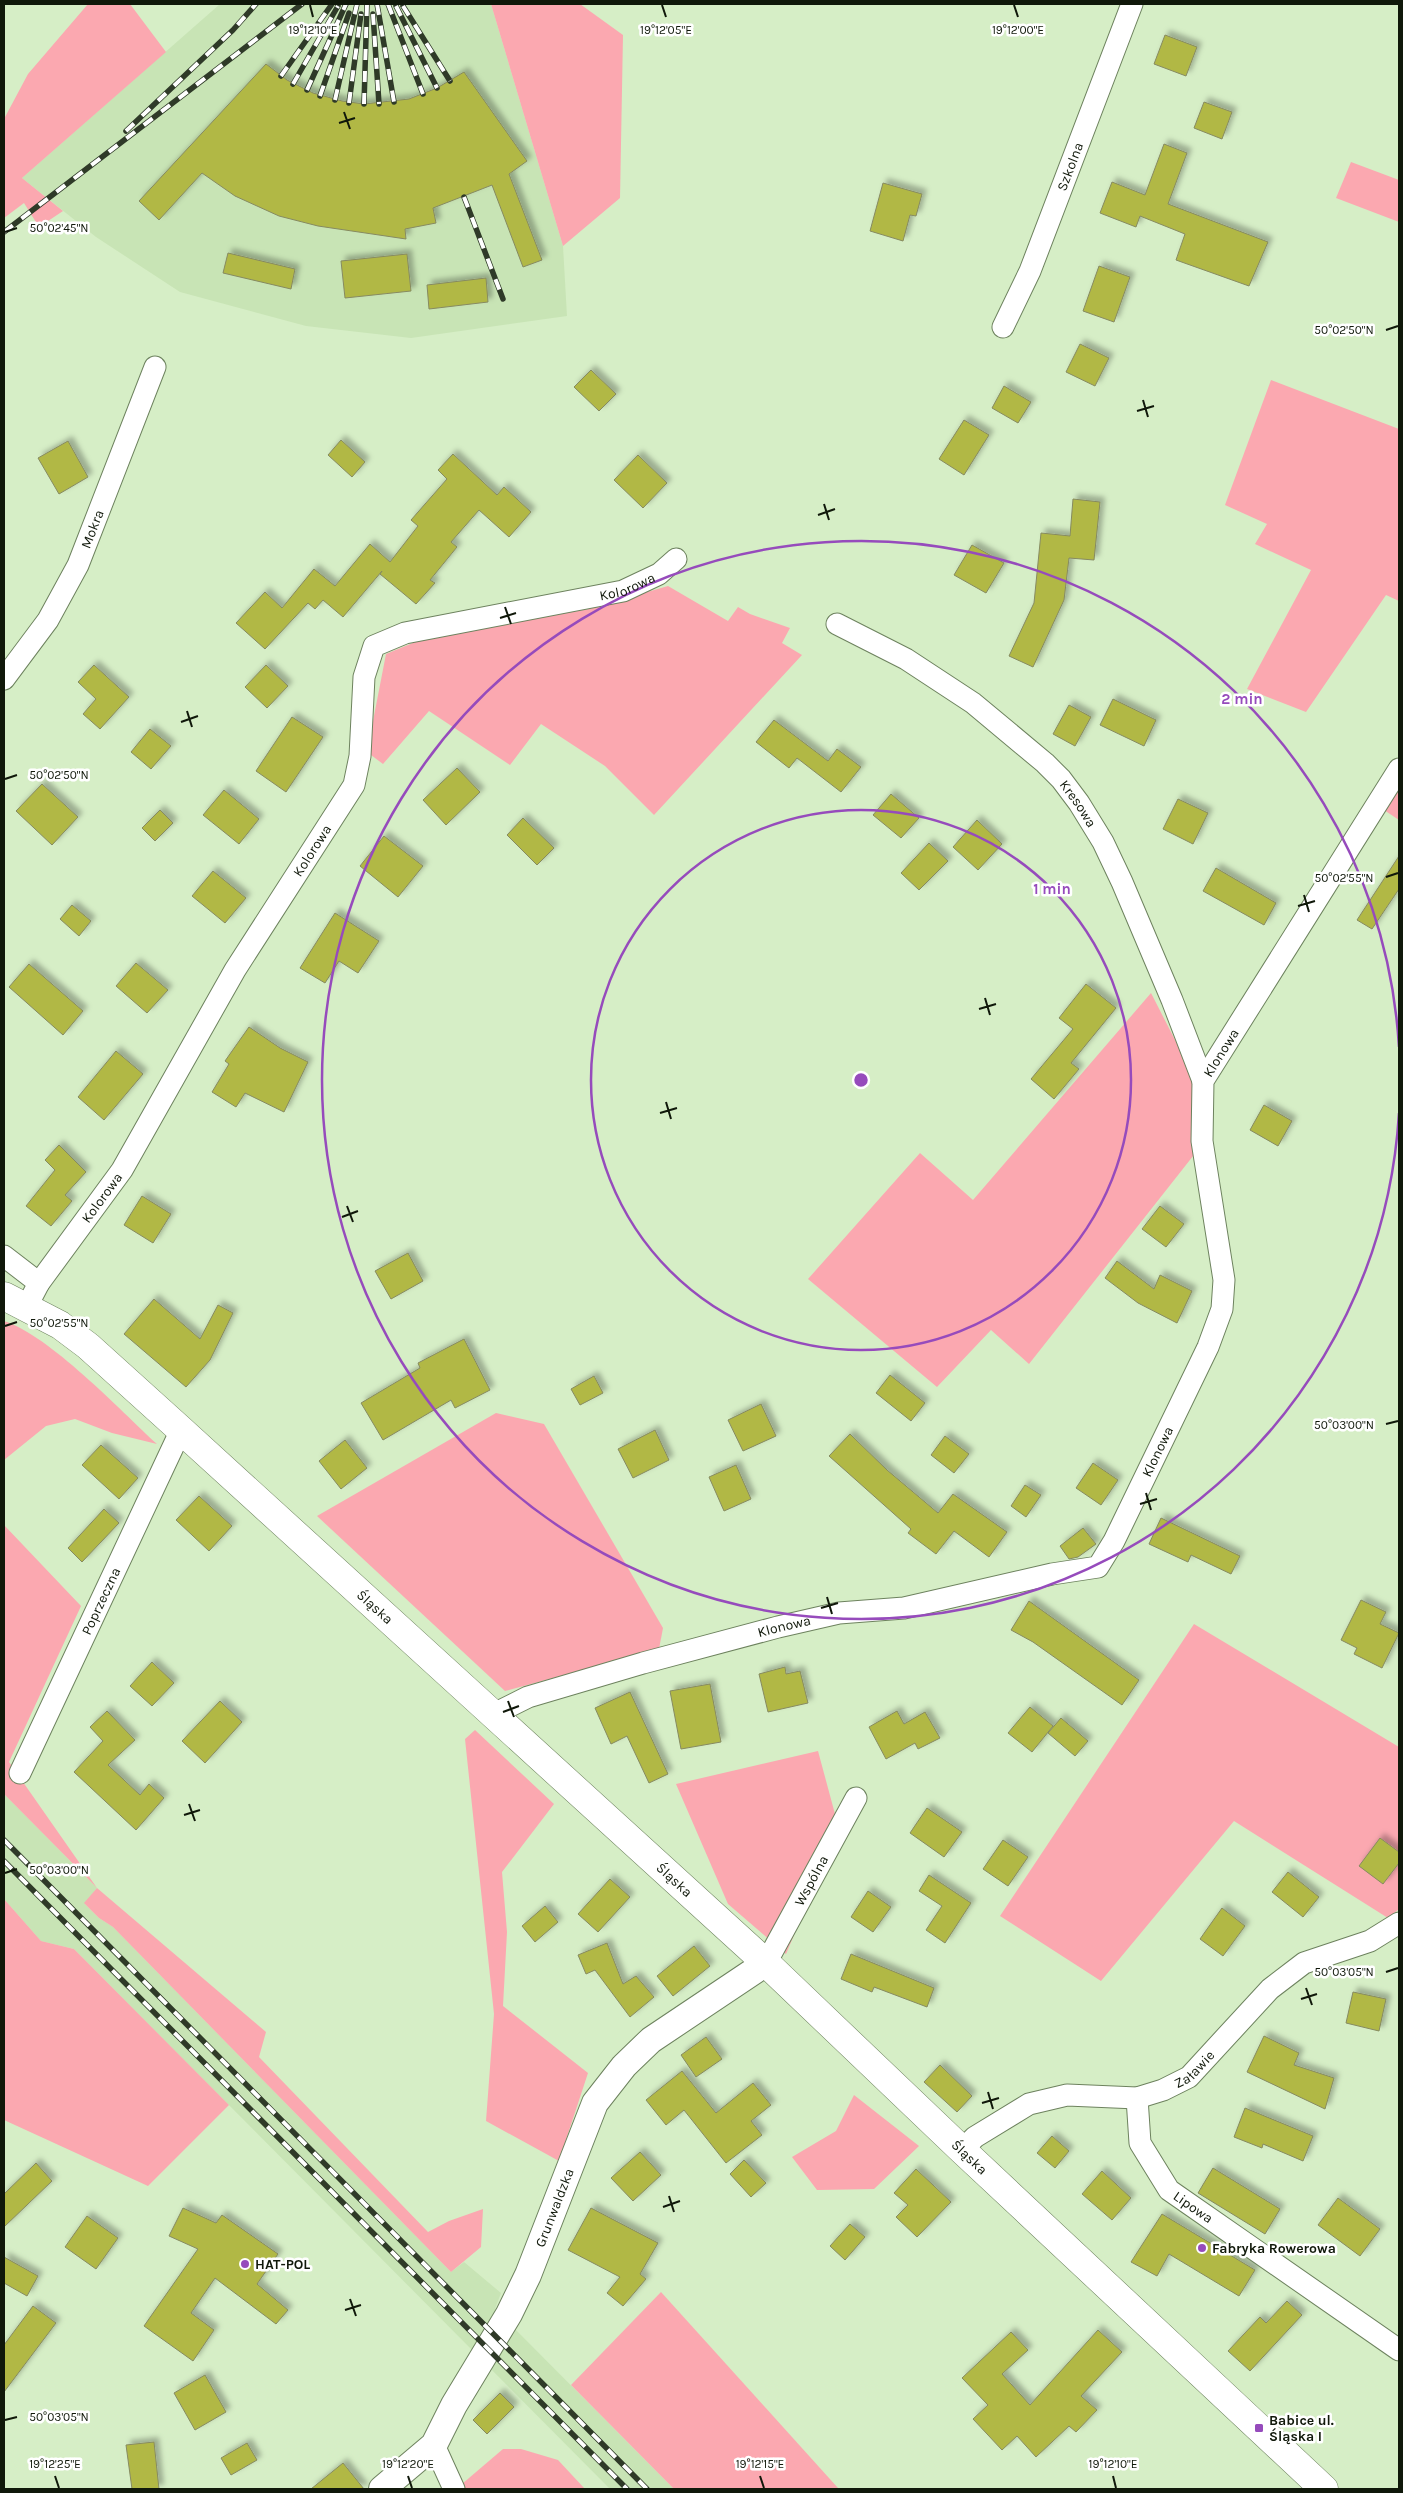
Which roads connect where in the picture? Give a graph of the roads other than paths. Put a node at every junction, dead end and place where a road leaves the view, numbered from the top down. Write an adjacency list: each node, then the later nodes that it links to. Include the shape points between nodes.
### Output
1 (1132, 4): 2 (street, Szkolna, via 1030,271)
2 (1003, 327)
3 (155, 367): 6 (street, Mokra, via 78,566 48,620)
4 (676, 559): 10 (street, Kolorowa, via 660,574 623,590 406,633 374,646 364,677 360,756 354,785 235,970 122,1170)
5 (837, 624): 8 (street, Kresowa, via 906,659 973,703 1061,779 1084,811 1118,874)
6 (4, 679)
7 (1399, 769): 8 (street, Klonowa)
8 (1203, 1081): 13 (street, Klonowa, via 1202,1141 1224,1280 1222,1309 1208,1347 1114,1541 1098,1567 1052,1574 904,1608 839,1613 778,1627 528,1697)
9 (4, 1256): 10 (street)
10 (39, 1282): 11 (street, Kolorowa)
11 (15, 1301): 12 (main road, Śląska, via 60,1325 88,1346)
12 (181, 1430): 13 (main road, Śląska); 14 (street, Poprzeczna)
13 (492, 1715): 17 (main road, Śląska)
14 (20, 1772)
15 (856, 1798): 17 (street, Wspólna)
16 (1399, 1923): 18 (street, Załawie, via 1370,1941 1304,1963 1270,1989 1188,2077 1163,2090)
17 (766, 1963): 19 (main road, Śląska); 21 (street, Grunwaldzka, via 651,2040 624,2066 595,2103 528,2275)
18 (1137, 2098): 19 (street, Załawie, via 1066,2095 1030,2104 975,2137); 20 (street, Lipowa, via 1140,2143 1169,2190)
19 (962, 2150): 24 (main road, Śląska)
20 (1399, 2350)
21 (434, 2445): 22 (street, Grunwaldzka); 23 (street)
22 (382, 2489)
23 (454, 2489)
24 (1324, 2489)

